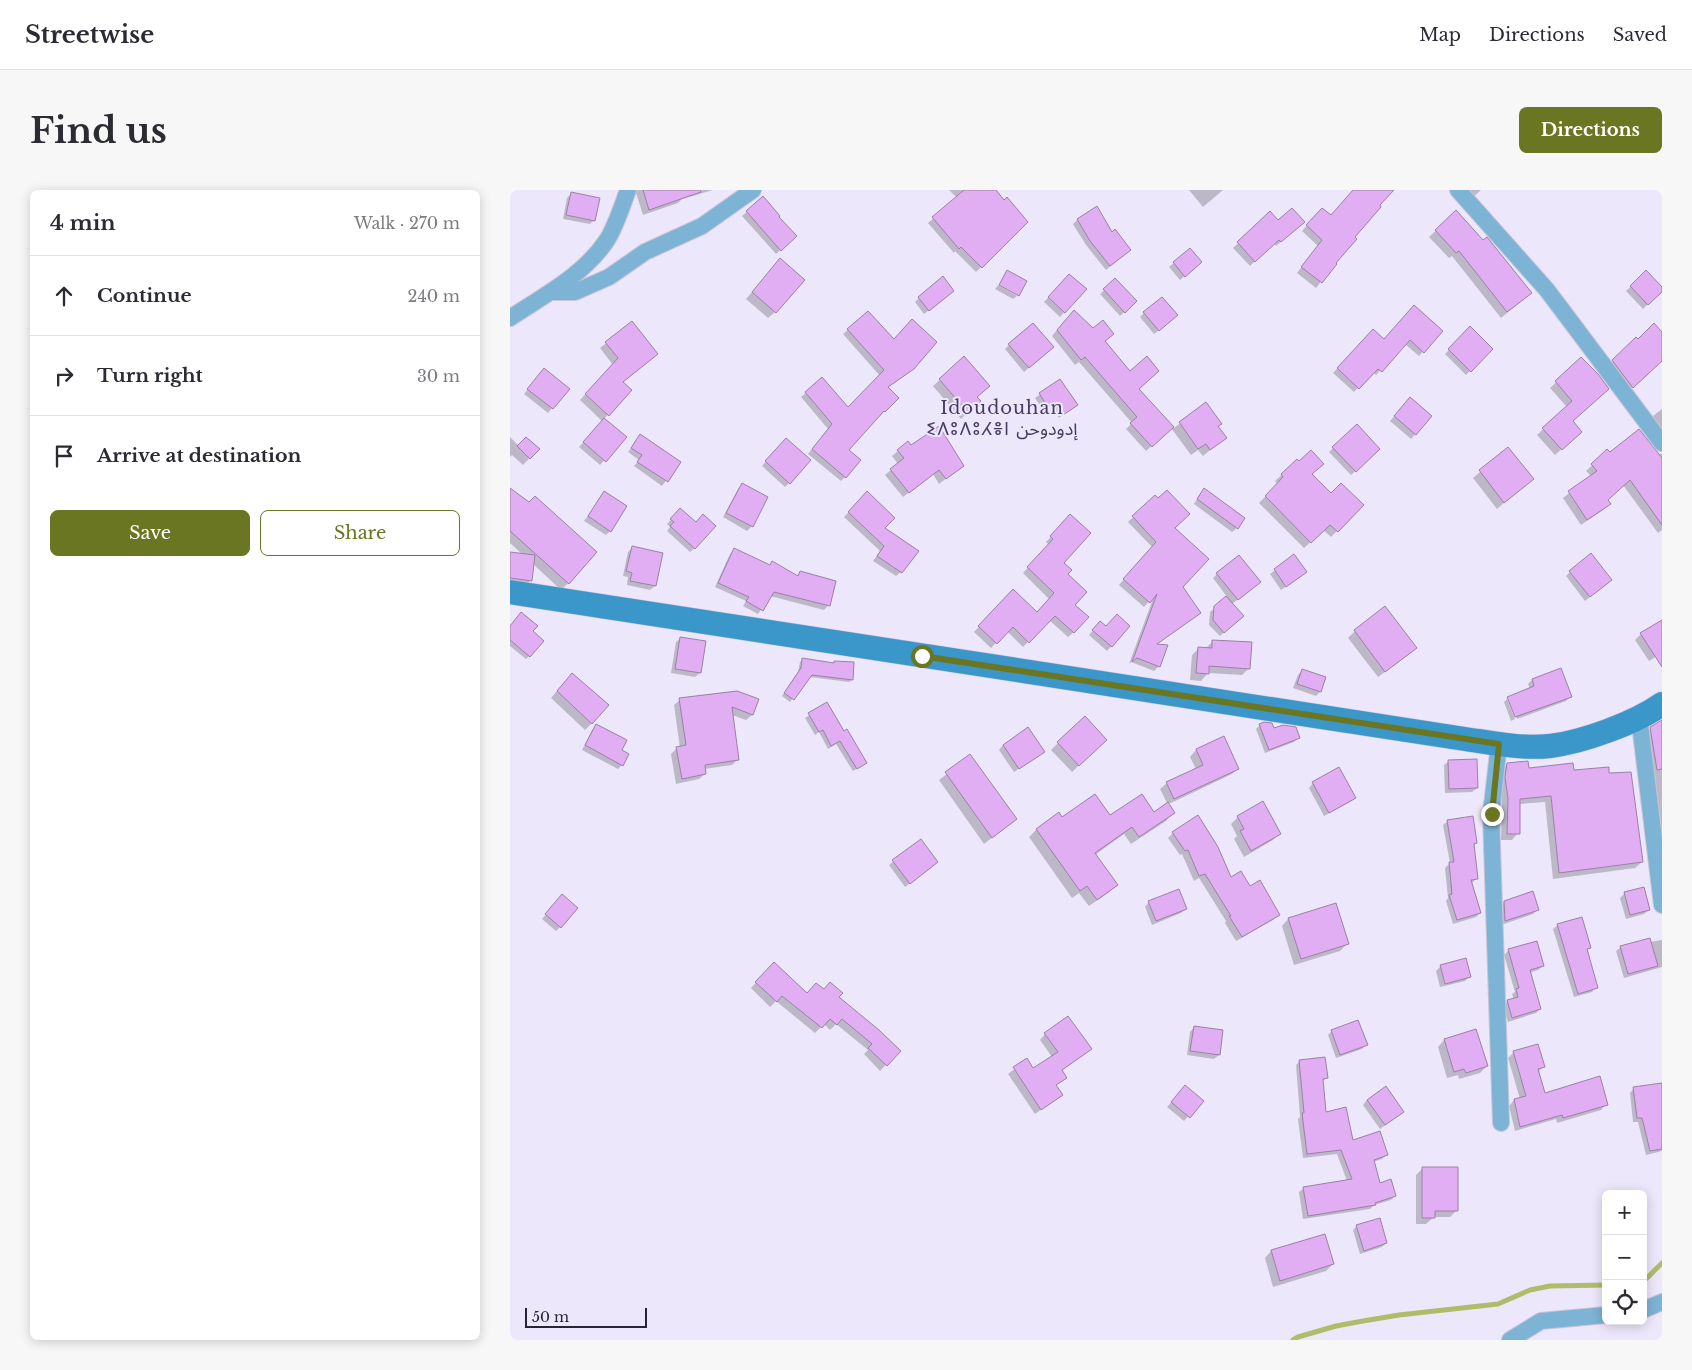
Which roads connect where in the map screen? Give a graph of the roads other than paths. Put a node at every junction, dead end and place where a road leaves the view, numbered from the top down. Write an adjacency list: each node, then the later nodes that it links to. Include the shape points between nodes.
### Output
1 (628, 190): 4 (street, via 607,240 590,260)
2 (753, 190): 4 (street, via 702,226 645,252 609,277 575,292)
3 (1458, 190): 6 (street, via 1546,290)
4 (553, 292): 5 (street)
5 (510, 318)
6 (1662, 442)
7 (510, 592): 10 (street)
8 (1662, 704): 9 (street)
9 (1639, 716): 10 (street, via 1620,726 1550,746); 11 (street)
10 (1499, 744): 12 (street, via 1492,814)
11 (1662, 905)
12 (1501, 1123)
13 (1662, 1302): 14 (street)
14 (1647, 1308)
15 (1602, 1315): 16 (street, via 1541,1321)
16 (1510, 1340)

